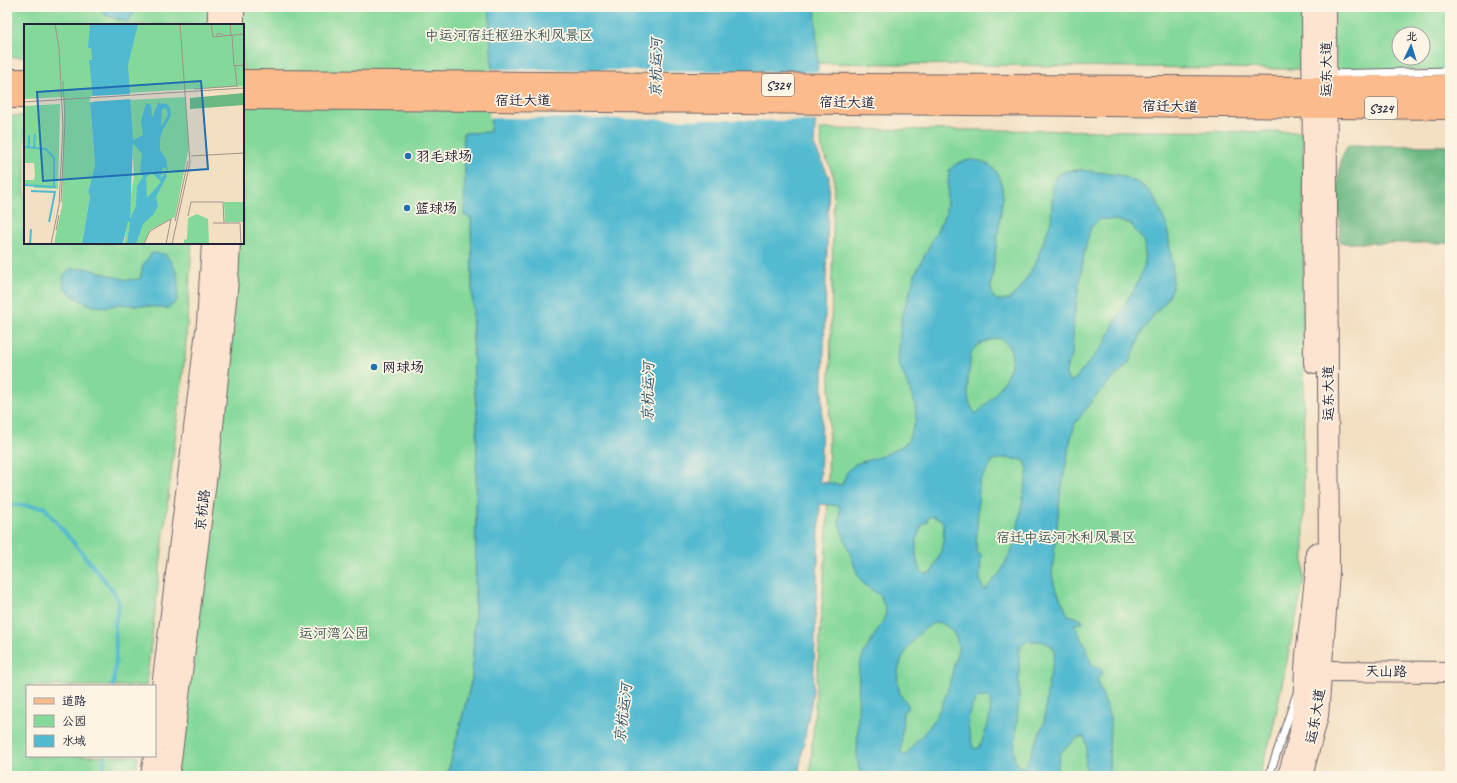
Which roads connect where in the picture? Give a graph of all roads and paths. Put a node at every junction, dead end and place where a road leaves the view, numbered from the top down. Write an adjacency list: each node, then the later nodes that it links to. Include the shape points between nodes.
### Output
1 (218, 7): 5 (street)
2 (234, 7): 6 (street)
3 (1312, 7): 12 (street, 运东大道)
4 (1326, 7): 12 (street, 运东大道)
5 (218, 24)
6 (234, 24)
7 (1450, 71): 12 (lane)
8 (7, 80): 9 (main road)
9 (24, 80)
10 (244, 81): 12 (main road, 宿迁大道 / S324)
11 (1450, 86): 12 (main road, 宿迁大道 / S324)
12 (1320, 93): 15 (main road, 宿迁大道 / S324, via 807,102); 16 (main road, 宿迁大道 / S324); 20 (street, 运东大道)
13 (7, 97): 14 (main road)
14 (24, 97)
15 (244, 98)
16 (1450, 108)
17 (212, 244): 22 (street, 京杭路, via 207,324)
18 (230, 244): 25 (street, 京杭路, via 213,426)
19 (1450, 658): 20 (street, 天山路)
20 (1317, 664): 21 (street, 天山路); 26 (lane); 27 (street, 运东大道); 28 (street, 运东大道, via 1318,716)
21 (1450, 672)
22 (156, 736)
23 (154, 757): 24 (street)
24 (151, 776)
25 (170, 776)
26 (1268, 776)
27 (1288, 776)
28 (1302, 776)

